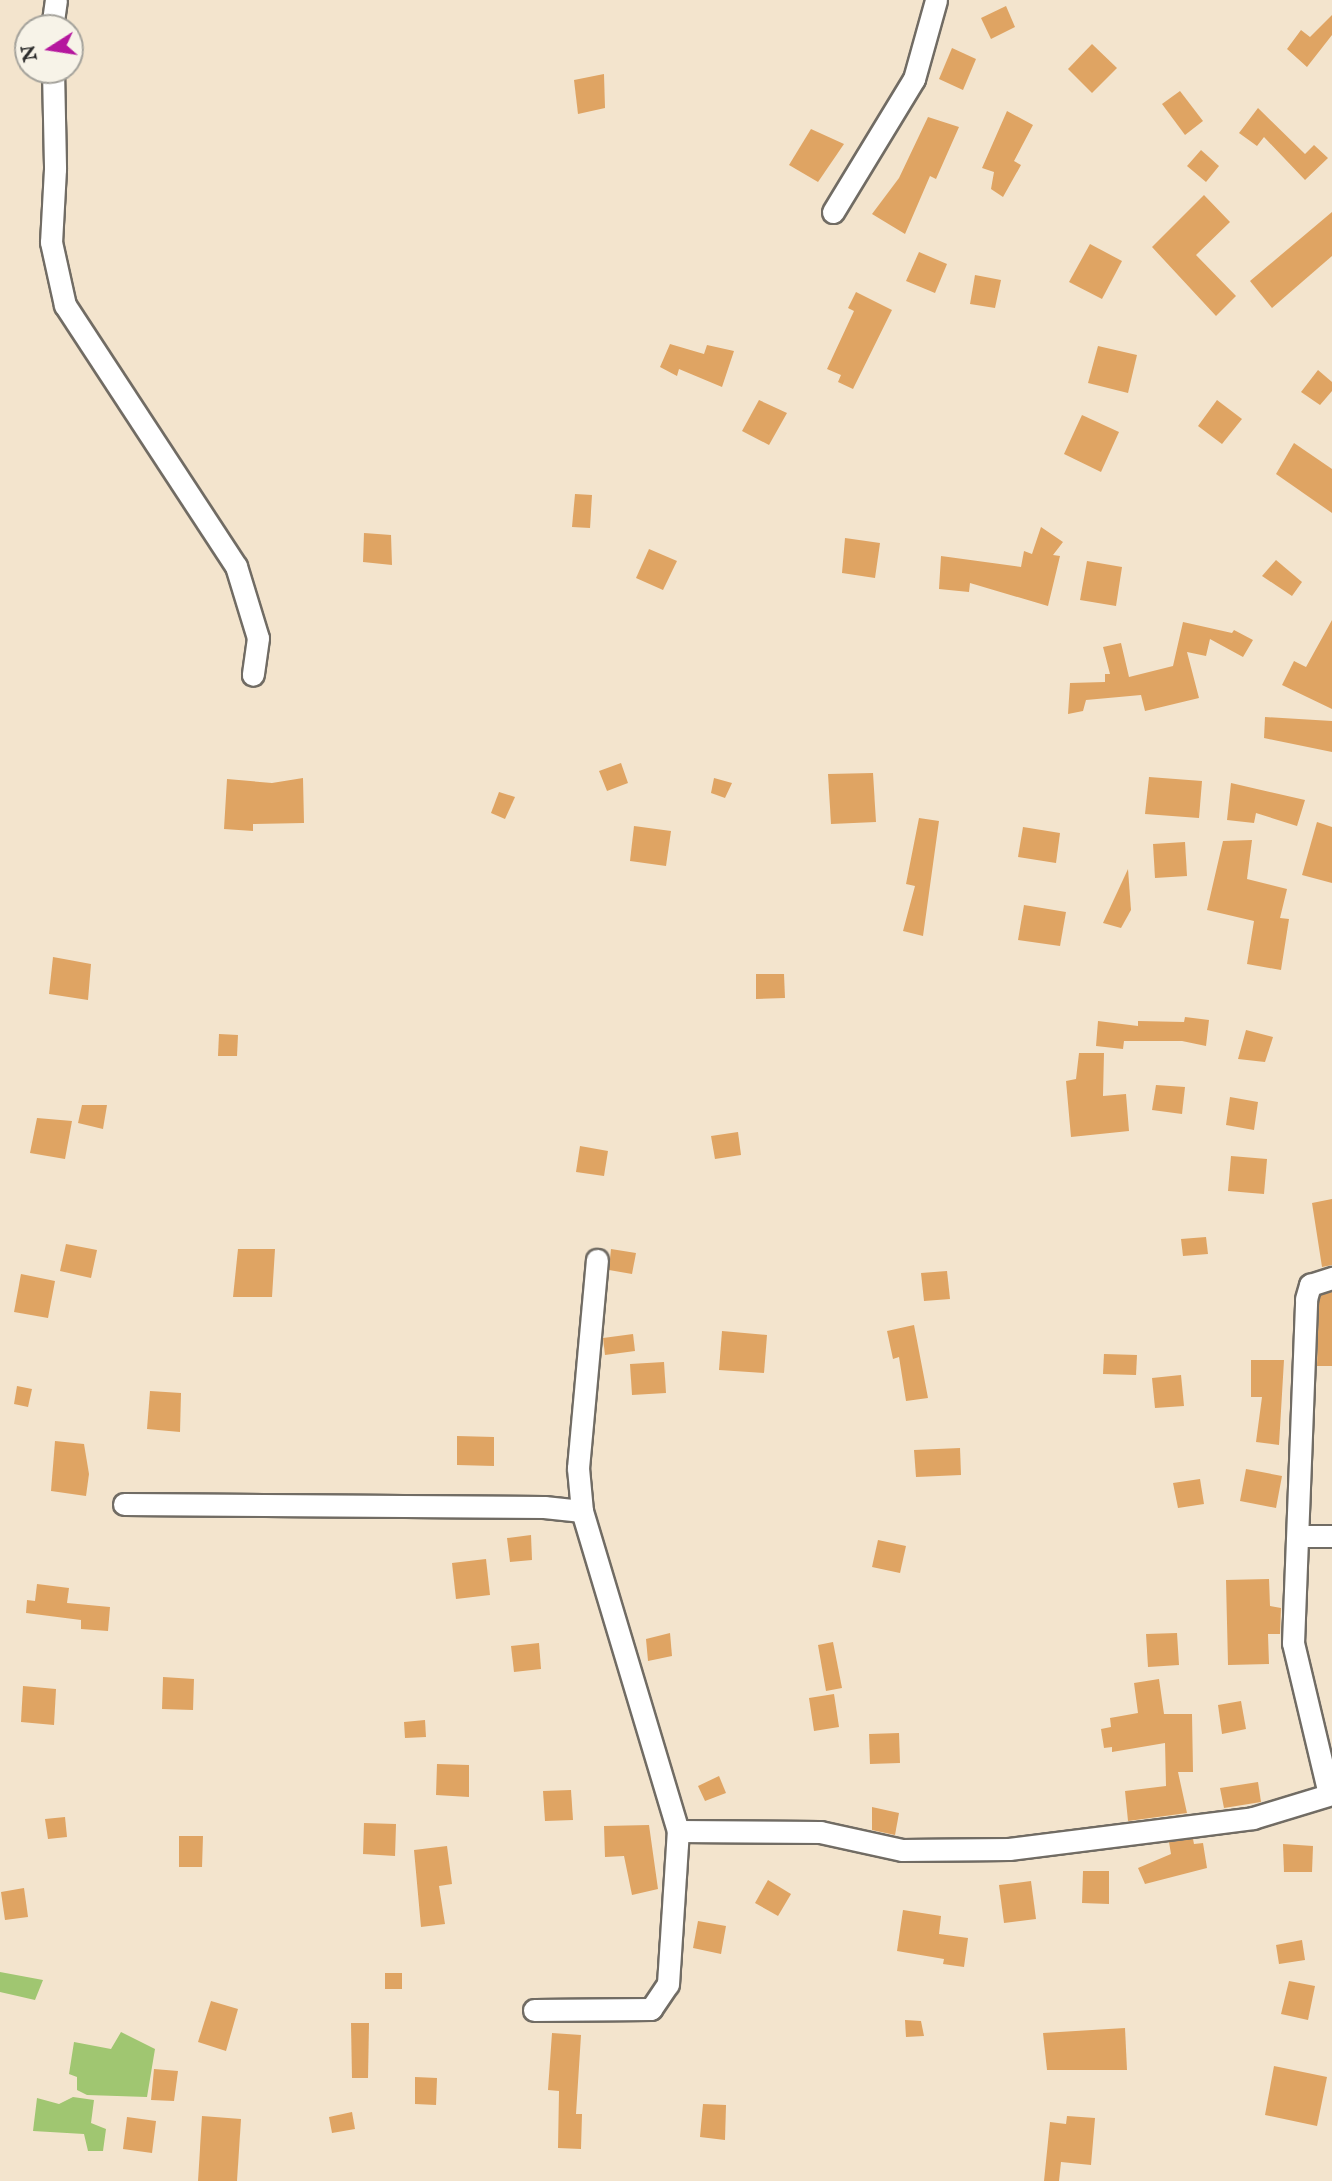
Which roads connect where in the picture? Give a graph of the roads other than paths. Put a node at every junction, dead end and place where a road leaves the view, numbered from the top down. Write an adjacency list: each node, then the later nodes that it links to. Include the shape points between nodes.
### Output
1 (936, 0): 3 (street, via 914,79)
2 (53, 84): 4 (street, via 51,242 65,305 236,566 258,638)
3 (834, 212)
4 (253, 675)
5 (597, 1260): 8 (street, via 588,1394 579,1426)
6 (1332, 1278): 9 (street, via 1310,1285 1306,1299)
7 (124, 1504): 8 (street)
8 (582, 1511): 12 (street)
9 (1298, 1536): 10 (street); 11 (street, via 1293,1643)
10 (1332, 1536)
11 (1331, 1794): 12 (street, via 1254,1818 1009,1849 902,1850 820,1832)
12 (678, 1831): 13 (street, via 668,1984 651,2010)
13 (534, 2010)

